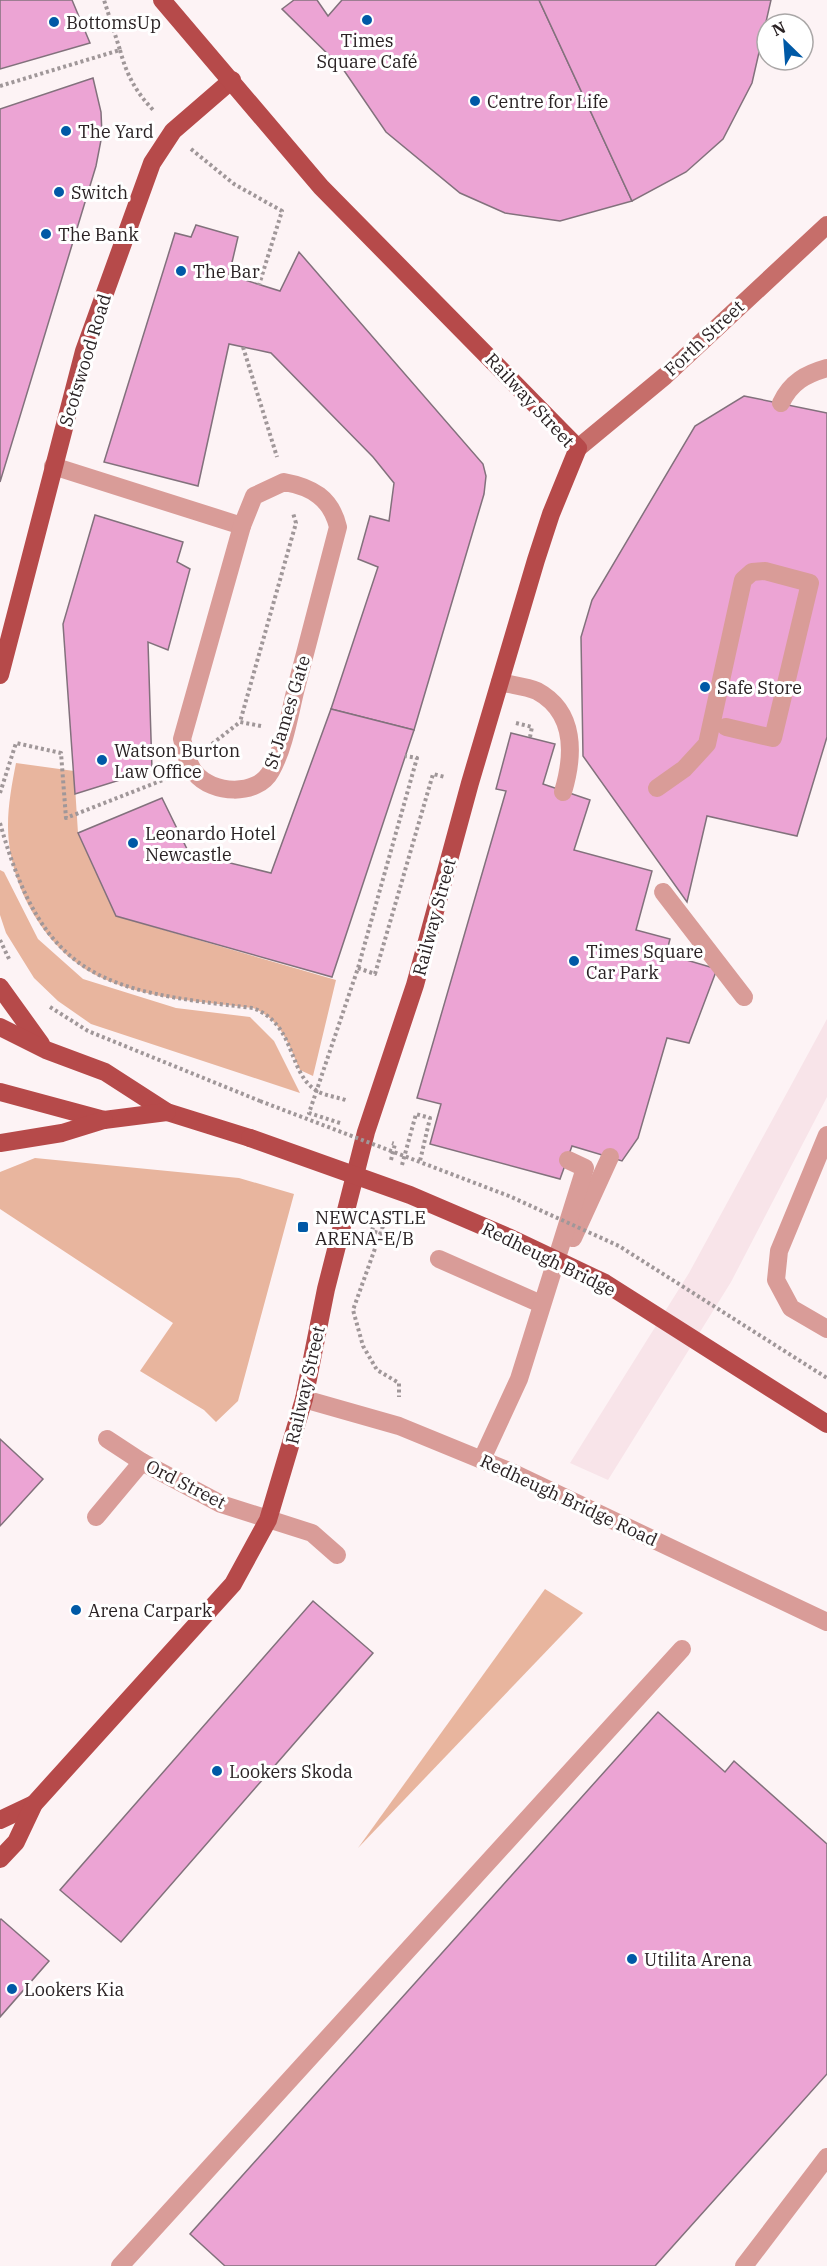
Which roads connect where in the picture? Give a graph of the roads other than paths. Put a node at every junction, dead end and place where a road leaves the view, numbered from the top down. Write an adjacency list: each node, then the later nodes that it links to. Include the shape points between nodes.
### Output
1 (162, 0): 2 (main road, Railway Street)
2 (232, 80): 6 (main road, Railway Street, via 321,187); 7 (main road, Scotswood Road, via 173,131 152,163 84,351)
3 (827, 225): 6 (main road, Forth Street, via 664,376)
4 (827, 368): 5 (street, via 804,375 787,390)
5 (781, 403)
6 (578, 448): 10 (main road, Railway Street, via 551,514)
7 (53, 466): 8 (street); 9 (main road, Scotswood Road)
8 (242, 526): 8 (street, St James Gate, via 182,739 195,774 211,785 244,790 257,785 271,772 338,527 328,504 312,488 284,482 254,496)
9 (0, 675)
10 (500, 682): 13 (street, via 535,690 554,702 560,712 570,744 571,765); 29 (main road, Railway Street, via 415,985 342,1221)
11 (726, 727): 12 (street, via 773,738 810,583 765,571 752,572 743,580 707,744 684,769)
12 (657, 788)
13 (564, 792)
14 (663, 892): 16 (street)
15 (0, 987): 18 (main road)
16 (744, 997)
17 (0, 1027): 18 (main road)
18 (46, 1050): 20 (main road, via 105,1072)
19 (0, 1092): 21 (main road)
20 (167, 1112): 21 (main road); 30 (main road, Redheugh Bridge, bridge, via 410,1195 508,1237 605,1283)
21 (104, 1120): 23 (main road, via 62,1133)
22 (827, 1136): 28 (street, via 779,1251 776,1280 791,1308)
23 (0, 1143)
24 (610, 1157): 27 (street)
25 (568, 1160): 27 (street, via 585,1168)
26 (438, 1259): 27 (street)
27 (541, 1305): 32 (street, via 519,1379)
28 (827, 1329)
29 (304, 1399): 32 (street, Redheugh Bridge Road, via 399,1426); 35 (main road, Railway Street)
30 (827, 1424)
31 (107, 1439): 33 (street, Ord Street)
32 (482, 1459): 37 (street, Redheugh Bridge Road)
33 (142, 1462): 34 (street); 35 (street, Ord Street, via 221,1504)
34 (96, 1517)
35 (268, 1520): 36 (street, Ord Street, via 312,1533); 39 (main road, Railway Street, via 233,1584)
36 (337, 1555)
37 (827, 1622)
38 (682, 1649): 43 (street)
39 (34, 1804): 40 (main road, Railway Street); 41 (main road, Railway Street, via 15,1842)
40 (0, 1820)
41 (0, 1859)
42 (827, 2157): 44 (street)
43 (120, 2266)
44 (744, 2266)

